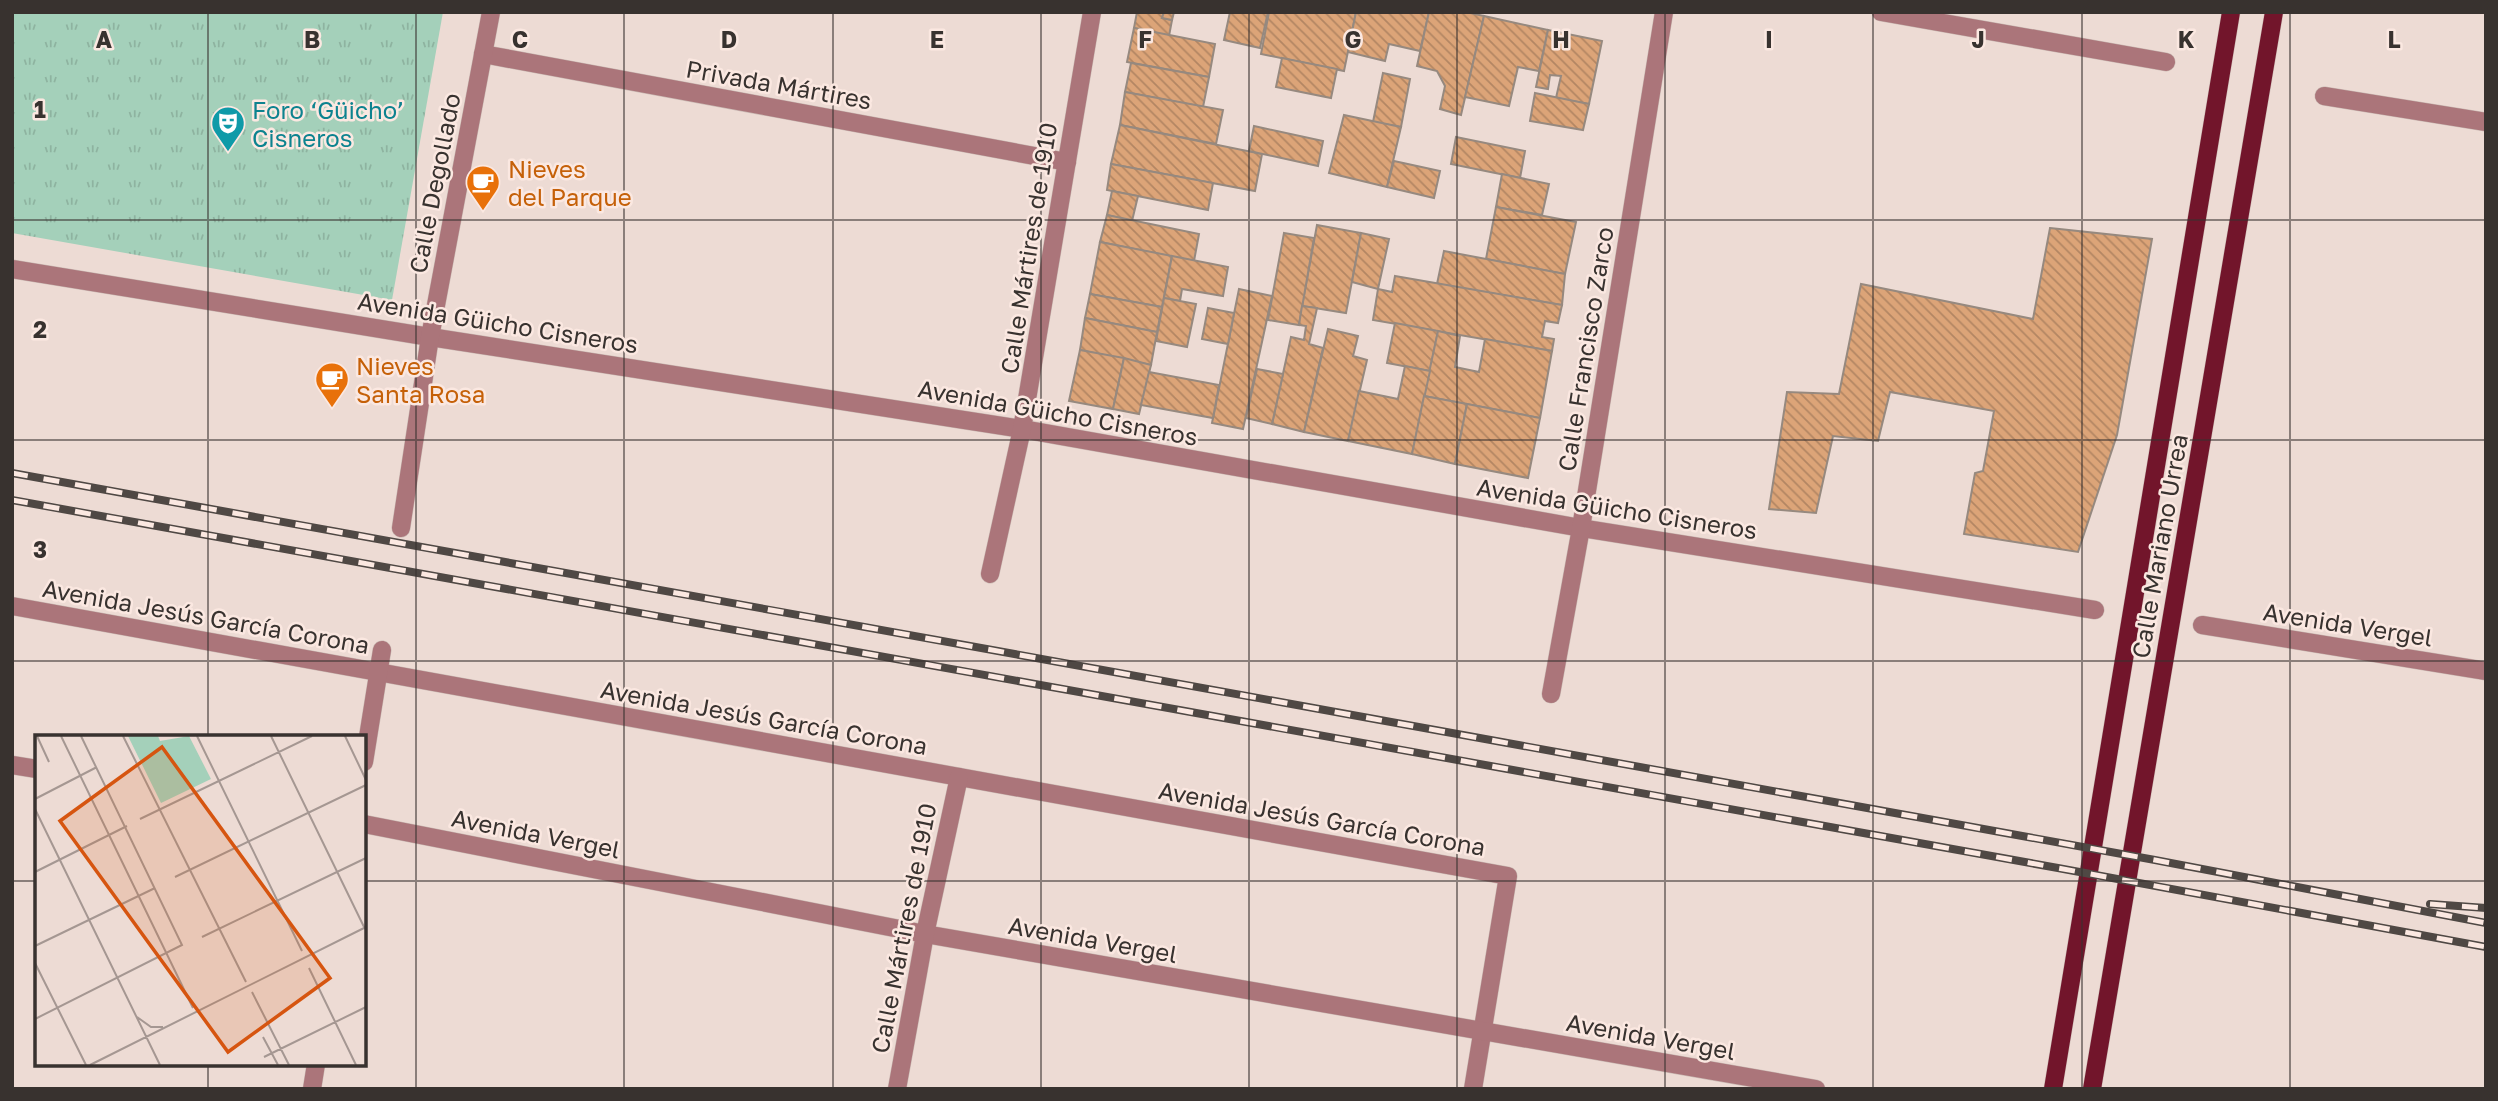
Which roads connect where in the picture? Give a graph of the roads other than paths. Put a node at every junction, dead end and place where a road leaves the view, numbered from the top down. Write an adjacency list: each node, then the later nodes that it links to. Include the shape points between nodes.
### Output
1 (491, 12): 7 (street, Calle Degollado)
2 (1092, 12): 11 (street, Calle Mártires de 1910)
3 (1664, 12): 16 (street, Calle Francisco Zarco)
4 (1881, 12): 8 (street)
5 (2231, 12): 37 (main road, Calle Mariano Urrea)
6 (2274, 12): 38 (main road, Calle Mariano Urrea)
7 (483, 54): 11 (street, Privada Mártires); 13 (street, Calle Degollado)
8 (2166, 62)
9 (2324, 96): 10 (street)
10 (2486, 122)
11 (1067, 162): 14 (street, Calle Mártires de 1910)
12 (12, 269): 13 (street, Avenida Güicho Cisneros)
13 (430, 337): 14 (street, Avenida Güicho Cisneros); 15 (street, Calle Degollado)
14 (1022, 429): 16 (street, Avenida Güicho Cisneros); 17 (street, Calle Mártires de 1910)
15 (401, 528)
16 (1581, 528): 19 (street, Avenida Güicho Cisneros); 24 (street, Calle Francisco Zarco)
17 (990, 574)
18 (12, 606): 23 (street, Avenida Jesús García Corona)
19 (2095, 610)
20 (2202, 625): 22 (street, Avenida Vergel)
21 (382, 650): 23 (street)
22 (2486, 671)
23 (378, 672): 25 (street); 28 (street, Avenida Jesús García Corona)
24 (1552, 694)
25 (366, 749)
26 (12, 765): 27 (street)
27 (35, 769)
28 (958, 777): 30 (street, Calle Mártires de 1910); 31 (street, Avenida Jesús García Corona, via 1508,876)
29 (366, 824): 30 (street, Avenida Vergel)
30 (925, 934): 31 (street, Avenida Vergel); 34 (street, Calle Mártires de 1910)
31 (1482, 1032): 35 (street); 36 (street, Avenida Vergel)
32 (316, 1066): 33 (street)
33 (312, 1089)
34 (897, 1089)
35 (1473, 1089)
36 (1816, 1089)
37 (2053, 1089)
38 (2092, 1089)

